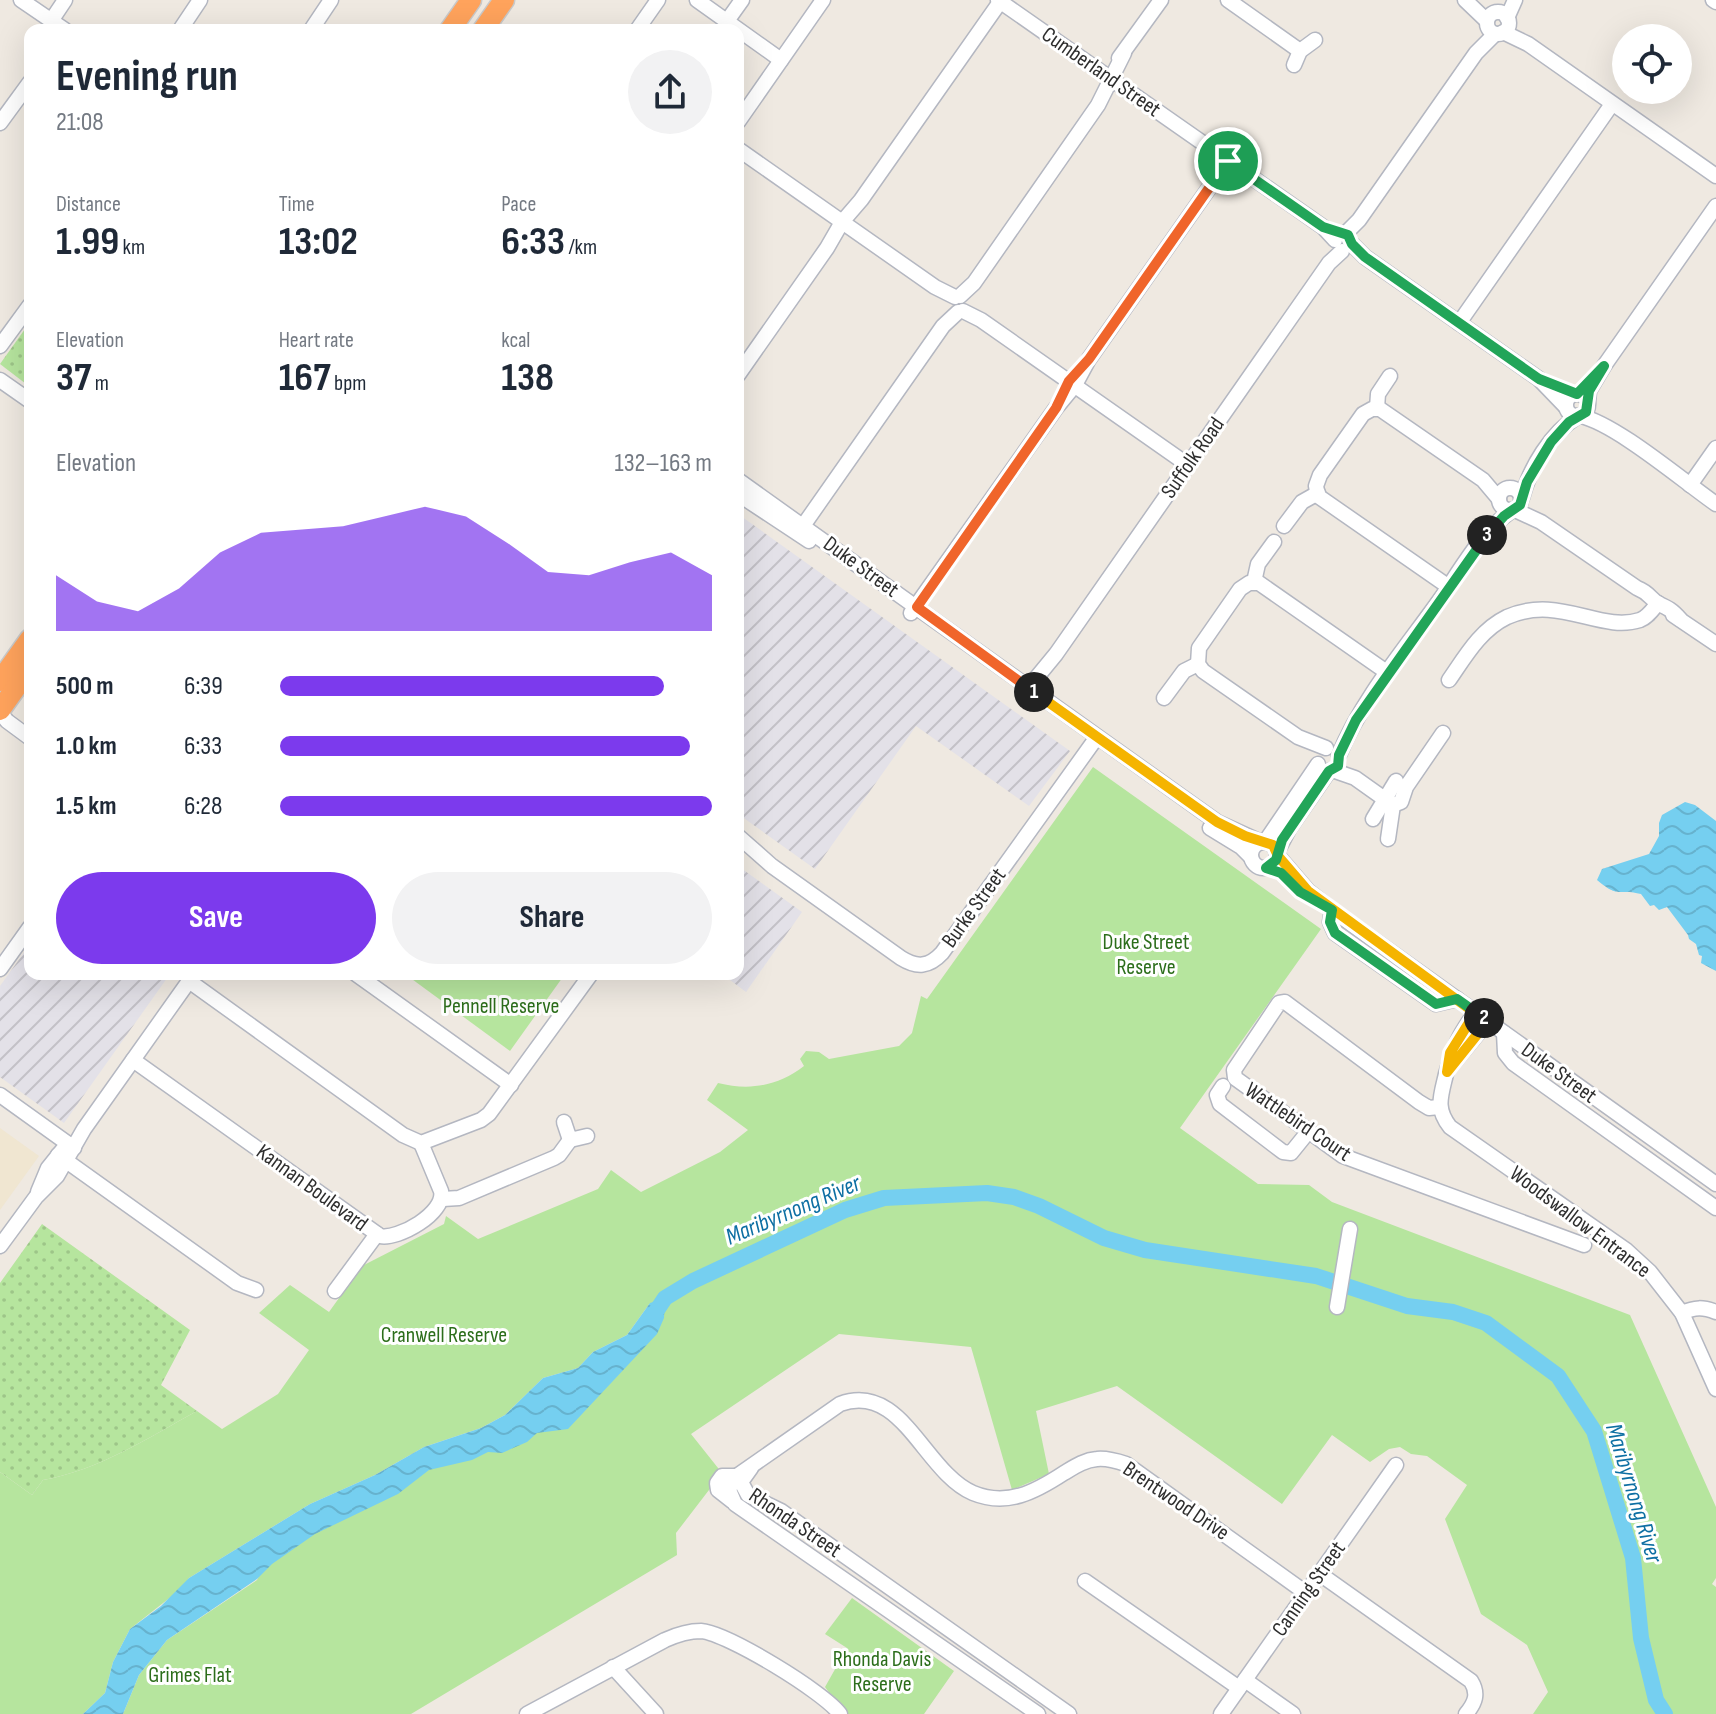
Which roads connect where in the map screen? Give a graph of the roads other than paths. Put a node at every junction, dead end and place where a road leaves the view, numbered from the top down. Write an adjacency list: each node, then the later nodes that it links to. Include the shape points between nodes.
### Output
1 (21, 0): 16 (street)
2 (65, 0): 16 (street)
3 (200, 0): 20 (street)
4 (331, 0): 21 (street)
5 (471, 0): 22 (highway)
6 (504, 0): 23 (highway)
7 (658, 0): 24 (street)
8 (697, 0): 17 (street)
9 (742, 0): 17 (street)
10 (823, 0): 29 (street)
11 (1161, 0): 31 (street)
12 (1228, 0): 28 (street)
13 (1513, 0): 18 (street, Suffolk Road)
14 (1001, 1): 31 (street, Cumberland Street); 40 (street)
15 (1467, 2): 18 (street)
16 (51, 21): 19 (street)
17 (727, 21): 25 (street)
18 (1498, 23): 33 (street); 41 (street, Suffolk Road)
19 (56, 24)
20 (184, 24)
21 (315, 24)
22 (454, 24)
23 (487, 24)
24 (641, 24)
25 (731, 24)
26 (744, 33): 29 (street)
27 (1315, 40): 28 (street)
28 (1300, 51): 30 (street)
29 (781, 60): 34 (street)
30 (1294, 65)
31 (1111, 79): 37 (street, Cumberland Street); 42 (street)
32 (24, 90): 35 (street)
33 (1612, 104): 38 (street); 44 (street)
34 (744, 113)
35 (0, 123)
36 (744, 153): 40 (street)
37 (1228, 161): 41 (street, Cumberland Street); 49 (street)
38 (1714, 171)
39 (1716, 206): 51 (street)
40 (845, 224): 42 (street); 46 (street)
41 (1344, 242): 44 (street, Cumberland Street); 54 (street, Suffolk Road)
42 (959, 304): 49 (street); 62 (street)
43 (24, 313): 45 (street)
44 (1459, 323): 51 (street, Cumberland Street)
45 (0, 346)
46 (744, 366)
47 (1390, 376): 52 (street, via 1378,394)
48 (0, 380): 50 (street)
49 (1072, 383): 54 (street); 67 (street)
50 (24, 397)
51 (1577, 406): 56 (street, Cumberland Street); 59 (street)
52 (1377, 408): 57 (street, via 1359,419 1320,475); 59 (street)
53 (1716, 448): 56 (street)
54 (1188, 465): 75 (street, Suffolk Road)
55 (744, 485): 62 (street, Duke Street)
56 (1690, 485): 60 (street, Cumberland Street)
57 (1318, 493): 61 (street, via 1302,502); 65 (street)
58 (744, 497): 62 (street, Duke Street)
59 (1511, 499): 65 (street); 66 (street)
60 (1716, 504)
61 (1284, 526)
62 (800, 530): 67 (street, Duke Street)
63 (1274, 542): 64 (street, via 1258,564)
64 (1254, 582): 70 (street, via 1240,589 1199,648); 71 (street)
65 (1449, 587): 71 (street)
66 (1655, 606): 68 (street); 73 (street, via 1635,621 1554,609 1507,617 1480,636)
67 (914, 610): 75 (street, Duke Street)
68 (1716, 644)
69 (24, 647): 74 (highway)
70 (1198, 664): 76 (street, via 1184,671); 81 (street)
71 (1388, 673): 81 (street)
72 (24, 677): 77 (highway)
73 (1449, 680)
74 (0, 681)
75 (1029, 692): 80 (street, Duke Street)
76 (1164, 698)
77 (0, 711): 79 (street)
78 (1443, 733): 83 (street, via 1401,802)
79 (24, 734)
80 (1095, 740): 86 (street, Burke Street, via 929,964 901,958); 87 (street, Duke Street, via 1217,822); 89 (street, Duke Street)
81 (1329, 759): 83 (street); 87 (street); 88 (street)
82 (1396, 781): 83 (street)
83 (1388, 802): 84 (street); 85 (street)
84 (1373, 819)
85 (1388, 839)
86 (744, 841)
87 (1263, 842): 88 (street, via 1273,845); 89 (street)
88 (1277, 854): 90 (street); 91 (street, Duke Street)
89 (1251, 857): 90 (street)
90 (1266, 868): 91 (street, Duke Street)
91 (1332, 910): 98 (street, Duke Street)
92 (24, 935): 93 (street)
93 (0, 969)
94 (191, 980): 100 (street)
95 (195, 980): 109 (street, via 403,1135)
96 (364, 980): 101 (street)
97 (587, 980): 101 (street)
98 (1482, 1017): 99 (street, Duke Street); 104 (street, via 1447,1072)
99 (1504, 1033): 111 (street, Duke Street); 113 (street, via 1505,1053 1513,1063)
100 (133, 1060): 110 (street); 115 (street, Kannan Boulevard)
101 (511, 1085): 109 (street, via 481,1120)
102 (1223, 1086): 106 (street, via 1217,1095 1220,1104 1283,1152 1291,1153)
103 (0, 1095): 110 (street)
104 (1439, 1107): 106 (street, Wattlebird Court, via 1419,1102 1290,1003 1279,1003 1236,1064 1235,1078); 122 (street, Woodswallow Entrance, via 1450,1127 1626,1250)
105 (564, 1122): 108 (street)
106 (1308, 1132): 116 (street, Wattlebird Court, via 1351,1160)
107 (587, 1136): 108 (street)
108 (570, 1140): 112 (street, via 554,1158 459,1198)
109 (421, 1143): 112 (street)
110 (67, 1152): 117 (street, via 57,1176); 118 (street, via 237,1283)
111 (1713, 1183)
112 (443, 1199): 115 (street, Kannan Boulevard, via 432,1215 408,1228 389,1237)
113 (1716, 1208)
114 (1350, 1229): 120 (street)
115 (377, 1234): 119 (street)
116 (1584, 1245)
117 (0, 1246)
118 (256, 1290)
119 (335, 1291)
120 (1337, 1307)
121 (1716, 1312): 122 (street, via 1703,1307)
122 (1682, 1313): 123 (street, Woodswallow Entrance)
123 (1716, 1389)
124 (759, 1460): 128 (street, Brentwood Drive, via 840,1404 873,1400 903,1423 951,1480 985,1497 1003,1499 1037,1490 1095,1458 1126,1464); 134 (street, Rhonda Street, via 736,1476 729,1490 735,1504); 135 (street, Rhonda Street, via 741,1482 748,1495 781,1511)
125 (1396, 1465): 126 (street, Canning Street)
126 (1320, 1574): 128 (street, Canning Street); 138 (street, via 1471,1681 1476,1698)
127 (1085, 1581): 130 (street)
128 (1306, 1593): 130 (street, Canning Street)
129 (613, 1667): 131 (street, via 682,1633 701,1631 731,1641 816,1692); 132 (street); 133 (street)
130 (1242, 1684): 136 (street, Canning Street); 137 (street)
131 (833, 1711)
132 (527, 1714)
133 (656, 1714)
134 (1038, 1714)
135 (1069, 1714)
136 (1221, 1714)
137 (1293, 1714)
138 (1466, 1714)

